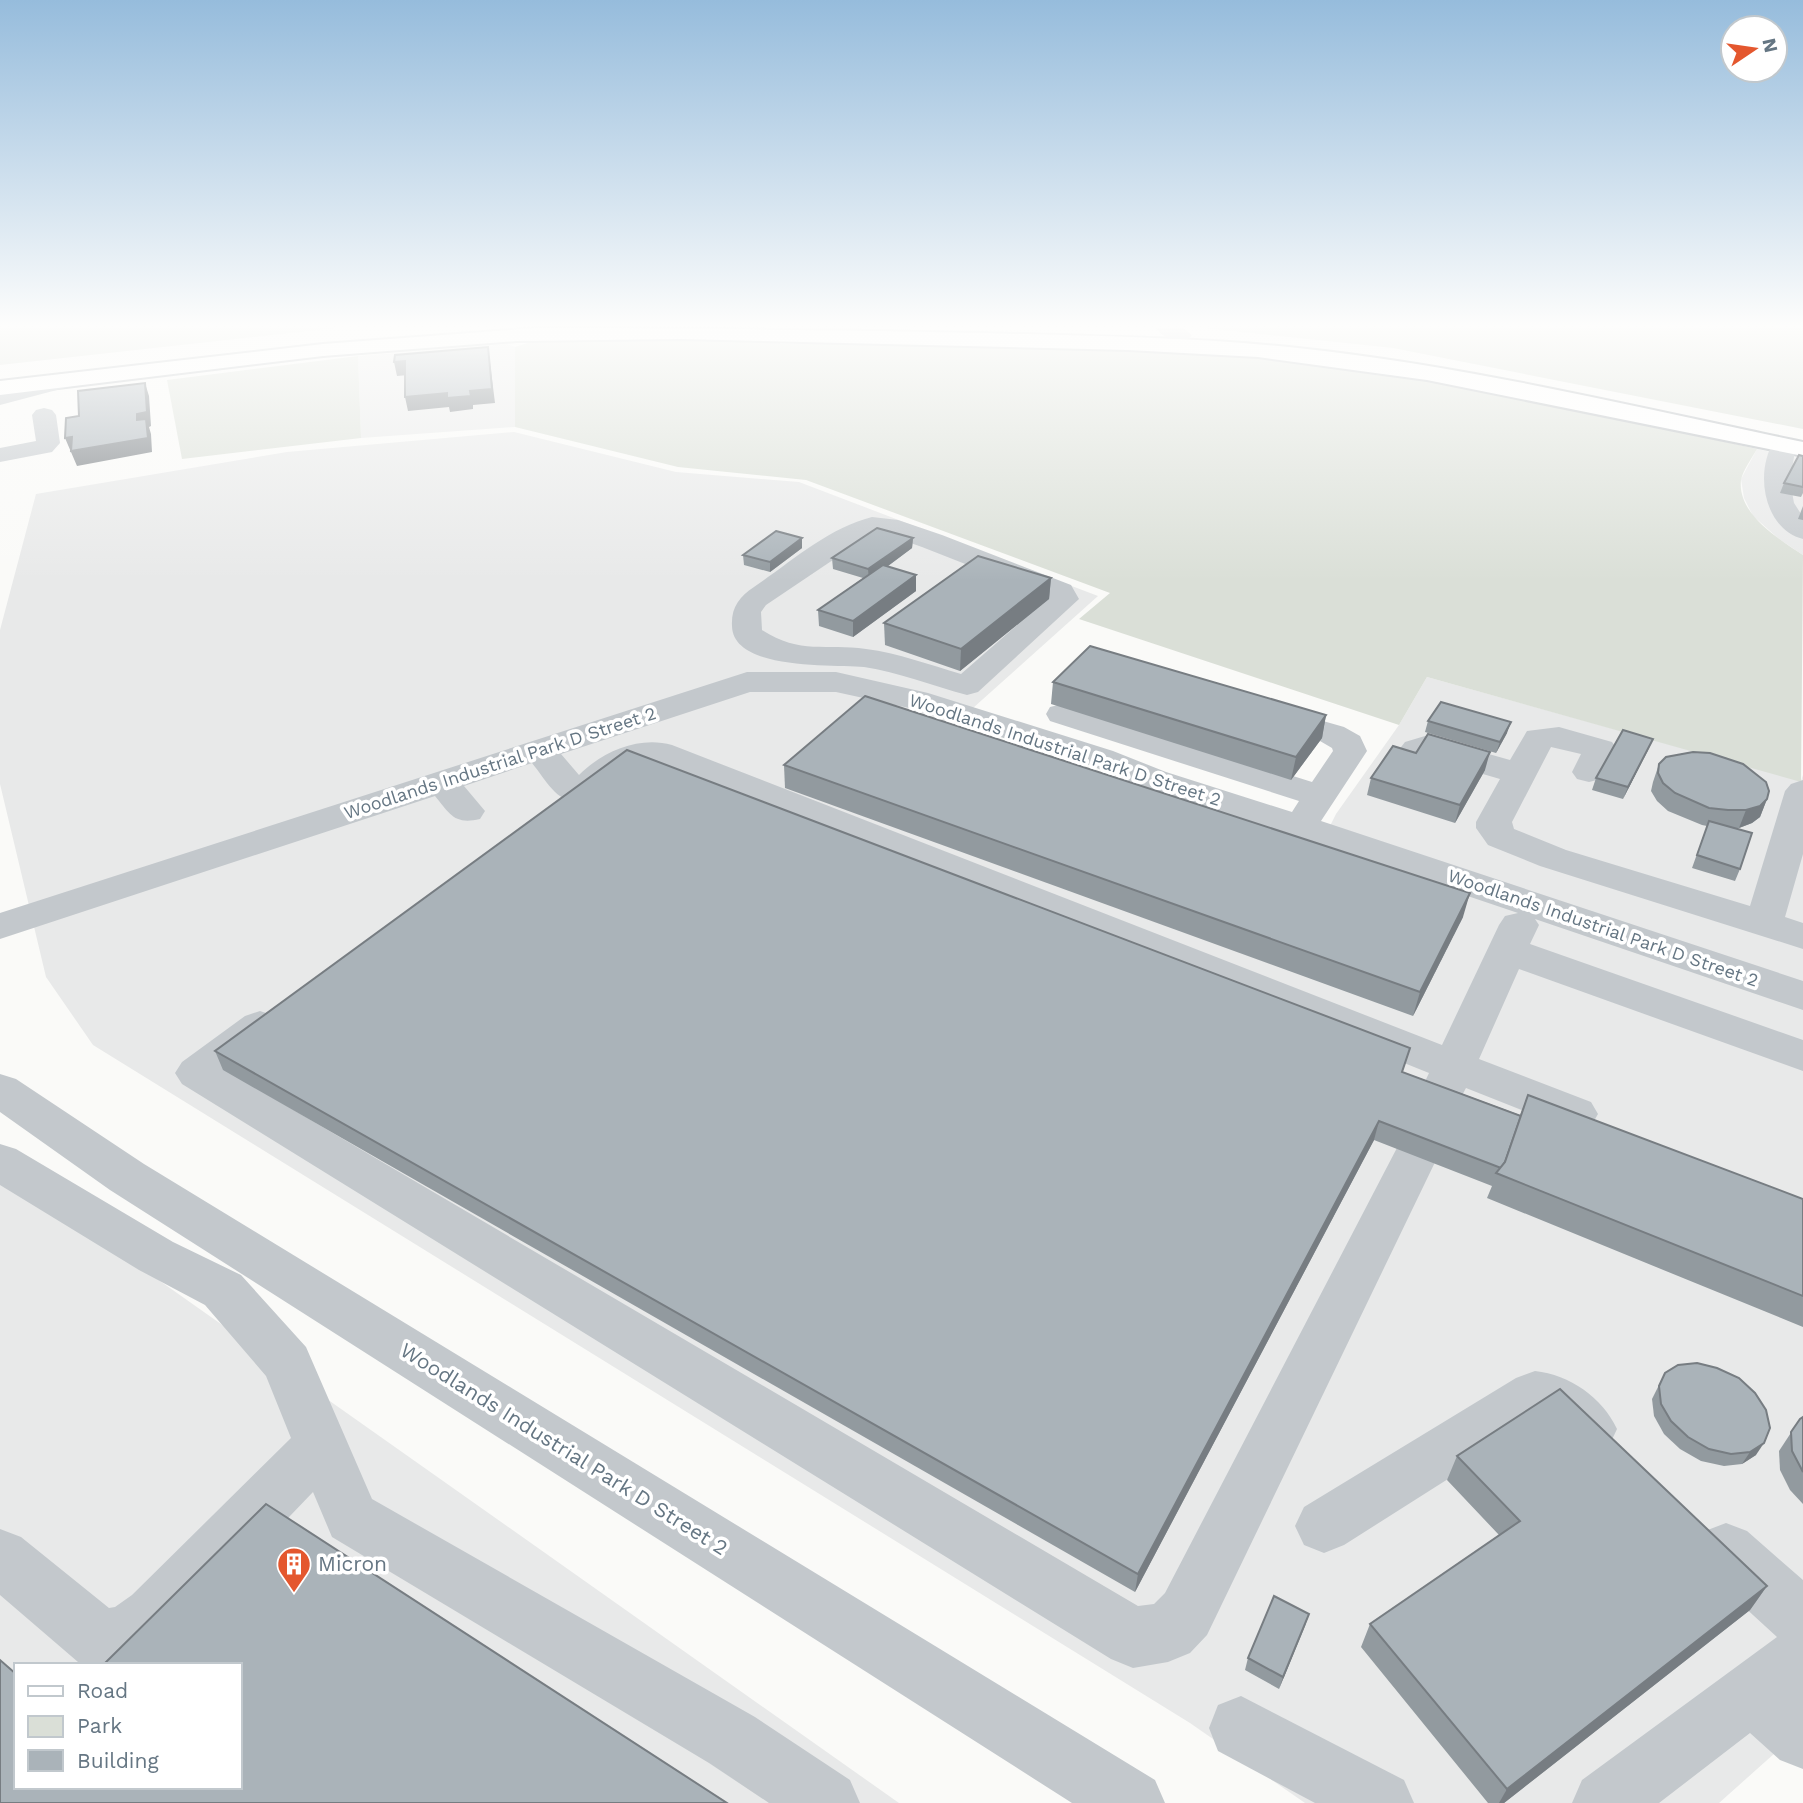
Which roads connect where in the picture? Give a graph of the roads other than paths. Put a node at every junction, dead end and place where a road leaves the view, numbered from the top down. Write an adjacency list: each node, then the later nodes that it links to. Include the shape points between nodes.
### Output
1 (1633, 412): 4 (main road)
2 (1652, 412): 4 (main road)
3 (44, 415): 5 (street, via 48,443)
4 (1797, 443): 6 (street, via 1777,472 1777,498 1784,513)
5 (0, 455)
6 (1803, 531)
7 (881, 632): 8 (street)
8 (845, 670): 8 (street, via 866,657 967,685 1064,599 1061,591 965,566 888,526 857,529 756,599 746,612 747,634 772,650); 11 (street, Woodlands Industrial Park D Street 2, via 747,682); 18 (street, Woodlands Industrial Park D Street 2, via 917,700 1154,779)
9 (1243, 707): 18 (street, via 1348,743 1350,751)
10 (1062, 713): 18 (street)
11 (539, 750): 15 (street, Woodlands Industrial Park D Street 2); 28 (street, via 559,805 623,758 642,751 660,752)
12 (1405, 764): 14 (street, via 1417,749 1426,746)
13 (1589, 772): 14 (street, via 1600,749 1547,736 1539,738)
14 (1519, 774): 19 (street, via 1494,828 1512,843)
15 (442, 782): 17 (street); 22 (street, Woodlands Industrial Park D Street 2)
16 (1803, 791): 21 (street)
17 (467, 811)
18 (1310, 811): 20 (street, Woodlands Industrial Park D Street 2)
19 (1553, 858): 20 (street); 21 (street)
20 (1529, 904): 24 (street); 25 (street, Woodlands Industrial Park D Street 2)
21 (1764, 924): 23 (street)
22 (0, 926)
23 (1803, 936)
24 (1508, 950): 27 (street); 28 (street)
25 (1803, 996)
26 (297, 999): 33 (street, via 197,1073 1133,1637 1168,1632 1186,1614)
27 (1803, 1056)
28 (1445, 1086): 31 (street)
29 (0, 1090): 30 (street, Woodlands Industrial Park D Street 2)
30 (37, 1118): 32 (street); 46 (street, Woodlands Industrial Park D Street 2)
31 (1608, 1127)
32 (0, 1144)
33 (1415, 1156)
34 (0, 1162): 35 (street, via 156,1256 223,1290 287,1363)
35 (321, 1445): 39 (street, via 153,1615 127,1635 100,1640); 45 (street, via 352,1518 732,1740)
36 (1622, 1457): 38 (street, via 1552,1396 1535,1395)
37 (1692, 1520): 40 (street)
38 (1325, 1526)
39 (0, 1558)
40 (1803, 1620)
41 (1803, 1655): 42 (street)
42 (1754, 1695): 44 (street); 48 (street)
43 (1241, 1727): 47 (street)
44 (1803, 1737)
45 (827, 1803)
46 (1132, 1803)
47 (1381, 1803)
48 (1605, 1803)

